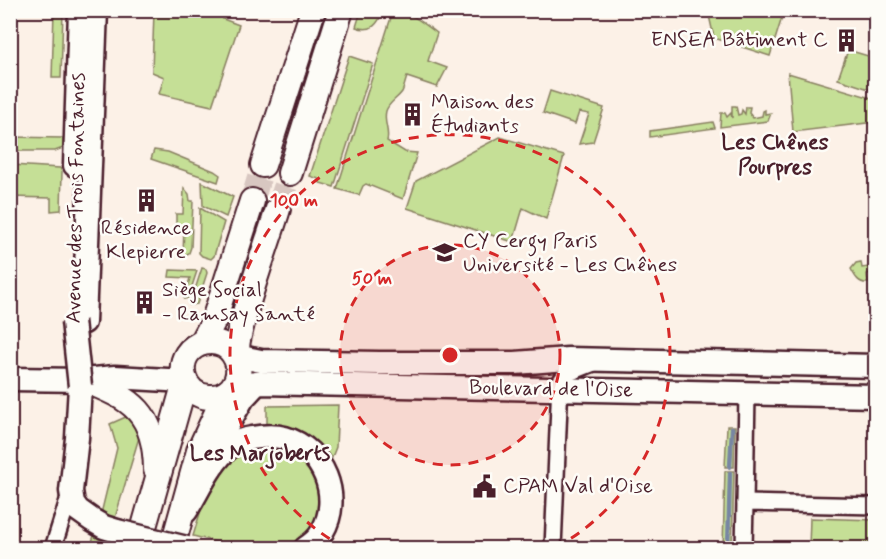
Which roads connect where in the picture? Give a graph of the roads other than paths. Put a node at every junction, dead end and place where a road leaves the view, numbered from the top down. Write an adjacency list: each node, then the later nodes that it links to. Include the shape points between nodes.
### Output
1 (80, 10): 9 (main road, Avenue des Trois Fontaines, via 74,190)
2 (96, 10): 9 (main road, Avenue des Trois Fontaines)
3 (313, 10): 5 (main road)
4 (341, 10): 6 (main road)
5 (263, 165)
6 (290, 173)
7 (252, 201): 10 (main road, via 214,320)
8 (278, 209): 11 (main road, via 238,338)
9 (79, 322): 18 (main road, Avenue des Trois Fontaines, bridge)
10 (202, 343): 11 (main road, via 218,343); 15 (main road, via 185,358)
11 (236, 357): 12 (main road, Boulevard de l'Oise, via 379,363); 19 (main road, via 237,377)
12 (606, 360): 13 (main road, Boulevard de l'Oise); 17 (street, via 566,374)
13 (876, 366)
14 (10, 379): 18 (main road)
15 (185, 381): 18 (main road, via 115,377); 19 (main road, via 203,397 215,398); 22 (main road)
16 (257, 383): 17 (main road, Boulevard de l'Oise); 19 (main road, Boulevard de l'Oise); 24 (main road, via 243,398)
17 (559, 389): 20 (main road, Boulevard de l'Oise); 34 (street)
18 (81, 390): 22 (main road, via 117,394 142,414 153,438); 23 (main road, Avenue des Trois Fontaines)
19 (227, 392): 24 (main road, via 199,451)
20 (747, 394): 21 (main road, Boulevard de l'Oise); 25 (street)
21 (876, 396)
22 (156, 486): 30 (main road)
23 (70, 491): 28 (main road, via 77,510); 29 (street, Avenue des Trois Fontaines)
24 (188, 495): 27 (main road)
25 (745, 503): 26 (street); 35 (street)
26 (876, 506)
27 (179, 522): 31 (main road); 33 (main road, via 231,446 258,437 284,438 309,452 328,481 330,513 322,533)
28 (111, 529): 29 (street, via 72,524); 32 (main road, bridge)
29 (55, 542)
30 (138, 549)
31 (172, 549)
32 (187, 549)
33 (306, 549)
34 (553, 549)
35 (744, 549)

